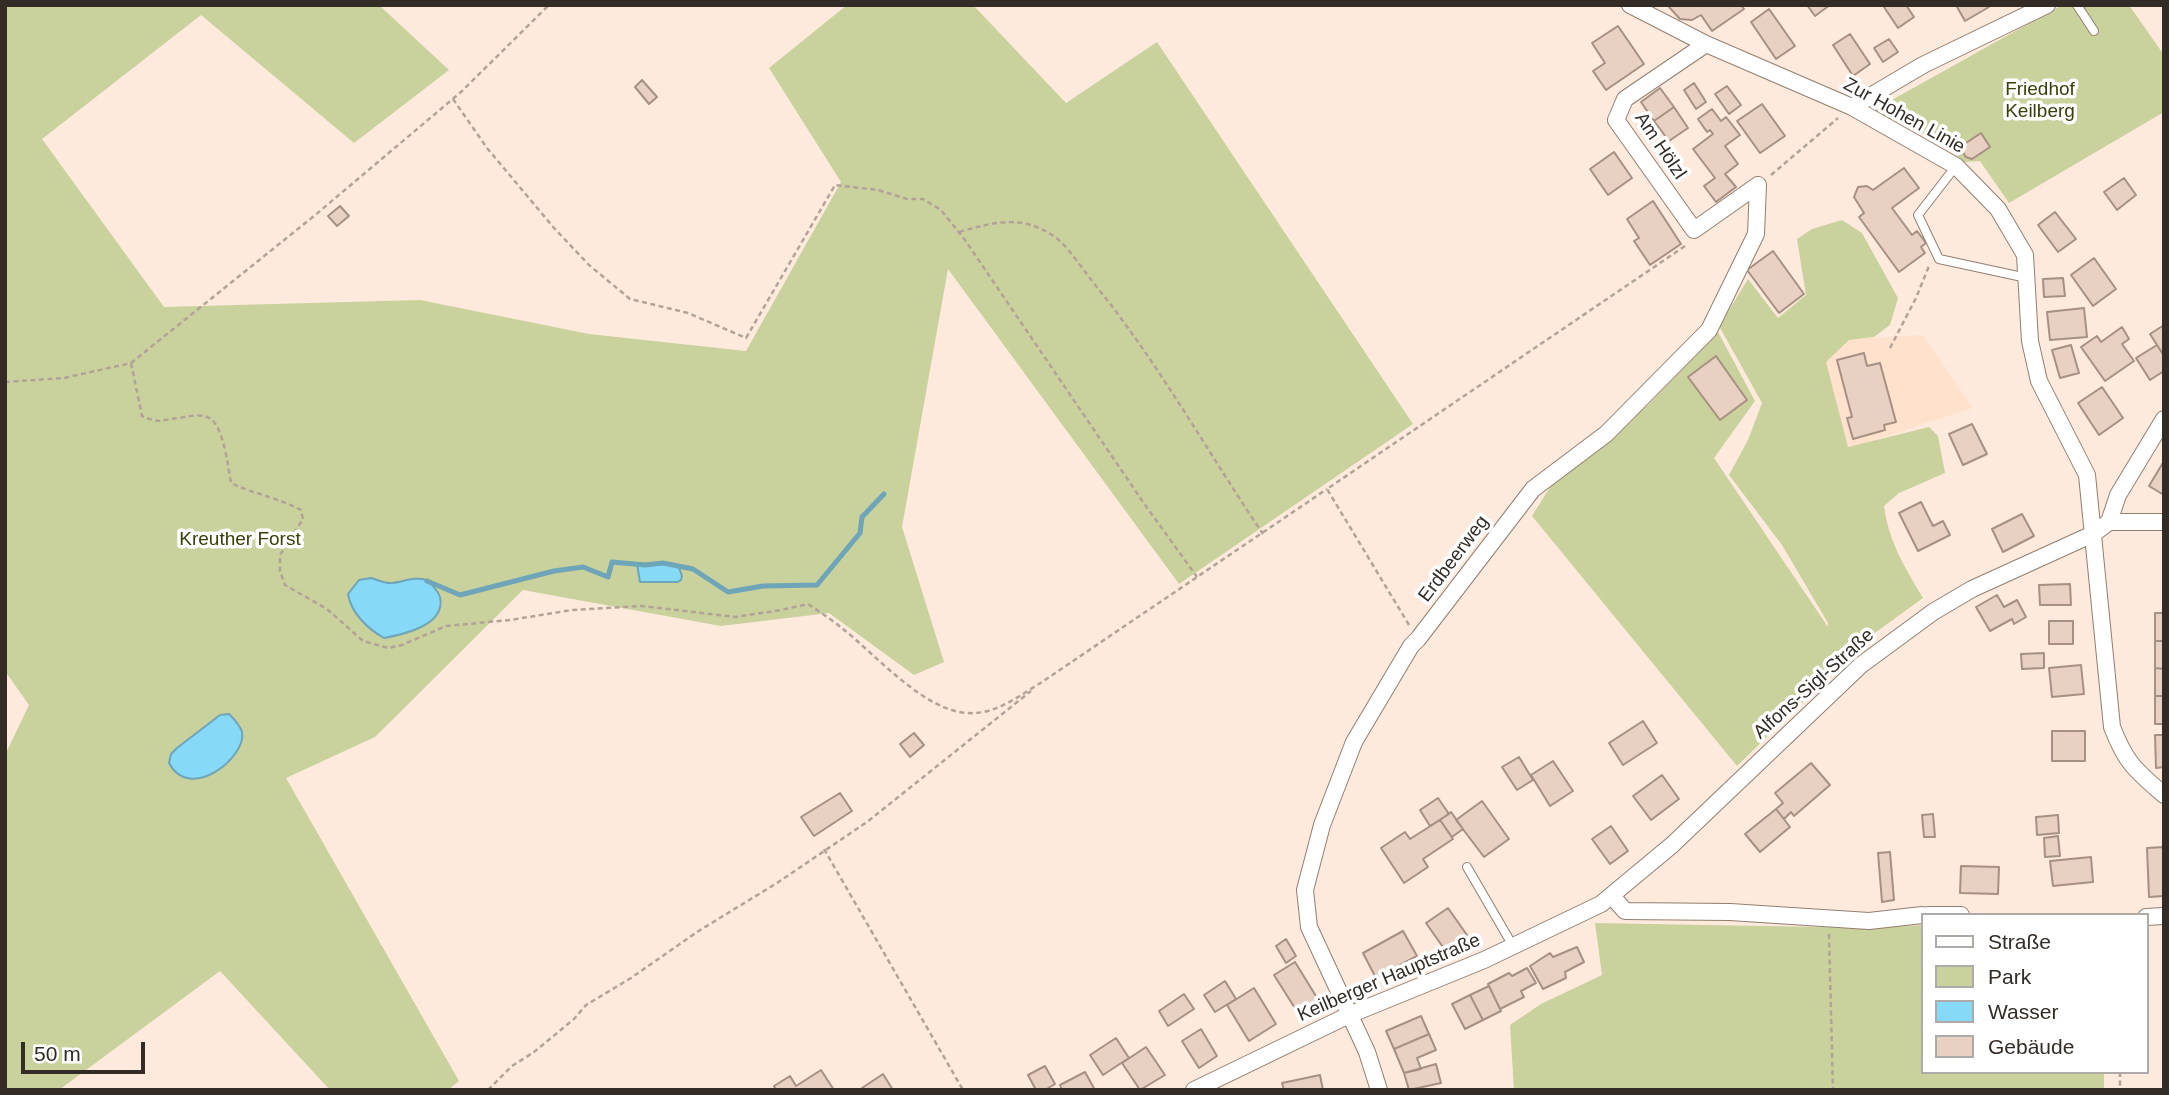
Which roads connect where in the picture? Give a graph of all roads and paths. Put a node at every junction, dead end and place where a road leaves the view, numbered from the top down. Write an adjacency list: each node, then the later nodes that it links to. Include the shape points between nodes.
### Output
1 (549, 5): 7 (path)
2 (1630, 5): 6 (street, Zur Hohen Linie)
3 (2048, 5): 8 (street, via 1923,65)
4 (2077, 5): 5 (lane)
5 (2094, 30)
6 (1706, 44): 8 (street, Zur Hohen Linie); 11 (street, Am Hölzl, via 1625,99 1616,120)
7 (453, 99): 12 (path, via 554,228 630,299 688,313 746,338 835,185 923,199 942,210); 16 (path)
8 (1852, 107): 9 (street, Zur Hohen Linie); 10 (path)
9 (1956, 166): 13 (lane, via 1918,215); 14 (street, Zur Hohen Linie, via 1998,209 2025,255)
10 (1758, 185): 11 (street); 25 (street, Erdbeerweg, via 1756,234 1709,330 1606,434 1533,489)
11 (1694, 230): 19 (path, via 1694,240)
12 (958, 232): 22 (path, via 1001,220 1057,237 1121,317); 24 (path)
13 (1935, 250): 14 (lane, via 1939,259); 15 (path)
14 (2027, 278): 23 (street, Zur Hohen Linie, via 2030,341 2039,381 2087,475)
15 (1890, 348)
16 (131, 363): 17 (path, via 64,378); 26 (path, via 142,415 158,423 197,415 210,418 225,451 231,483 301,510 303,519 279,555 285,585 327,609 363,641 388,648 446,626 572,610 642,606 735,617 808,604 909,687 945,708 968,714 999,708)
17 (5, 382)
18 (2164, 419): 20 (street, via 2118,495)
19 (1327, 489): 22 (path); 25 (path)
20 (2109, 522): 21 (street); 23 (street, Alfons-Sigl-Straße)
21 (2164, 522)
22 (1263, 534): 24 (path)
23 (2093, 534): 27 (street, Zur Hohen Linie, via 2112,727 2133,768); 30 (street, Alfons-Sigl-Straße, via 1972,589 1861,665 1672,845)
24 (1198, 578): 26 (path)
25 (1418, 639): 34 (street, Erdbeerweg, via 1354,742 1322,825 1304,890 1309,927)
26 (1042, 682): 28 (path, via 867,822)
27 (2164, 795)
28 (824, 849): 35 (path, via 586,1005); 36 (path)
29 (1467, 867): 33 (lane)
30 (1606, 900): 32 (street, via 1625,911 1730,912); 33 (street, Keilberger Hauptstraße)
31 (1920, 915): 32 (street)
32 (1829, 920): 39 (path)
33 (1513, 946): 34 (street, Keilberger Hauptstraße)
34 (1349, 1015): 37 (street, Keilberger Hauptstraße); 38 (street, Erdbeerweg)
35 (488, 1090)
36 (963, 1090)
37 (1194, 1090)
38 (1379, 1090)
39 (1833, 1090)

